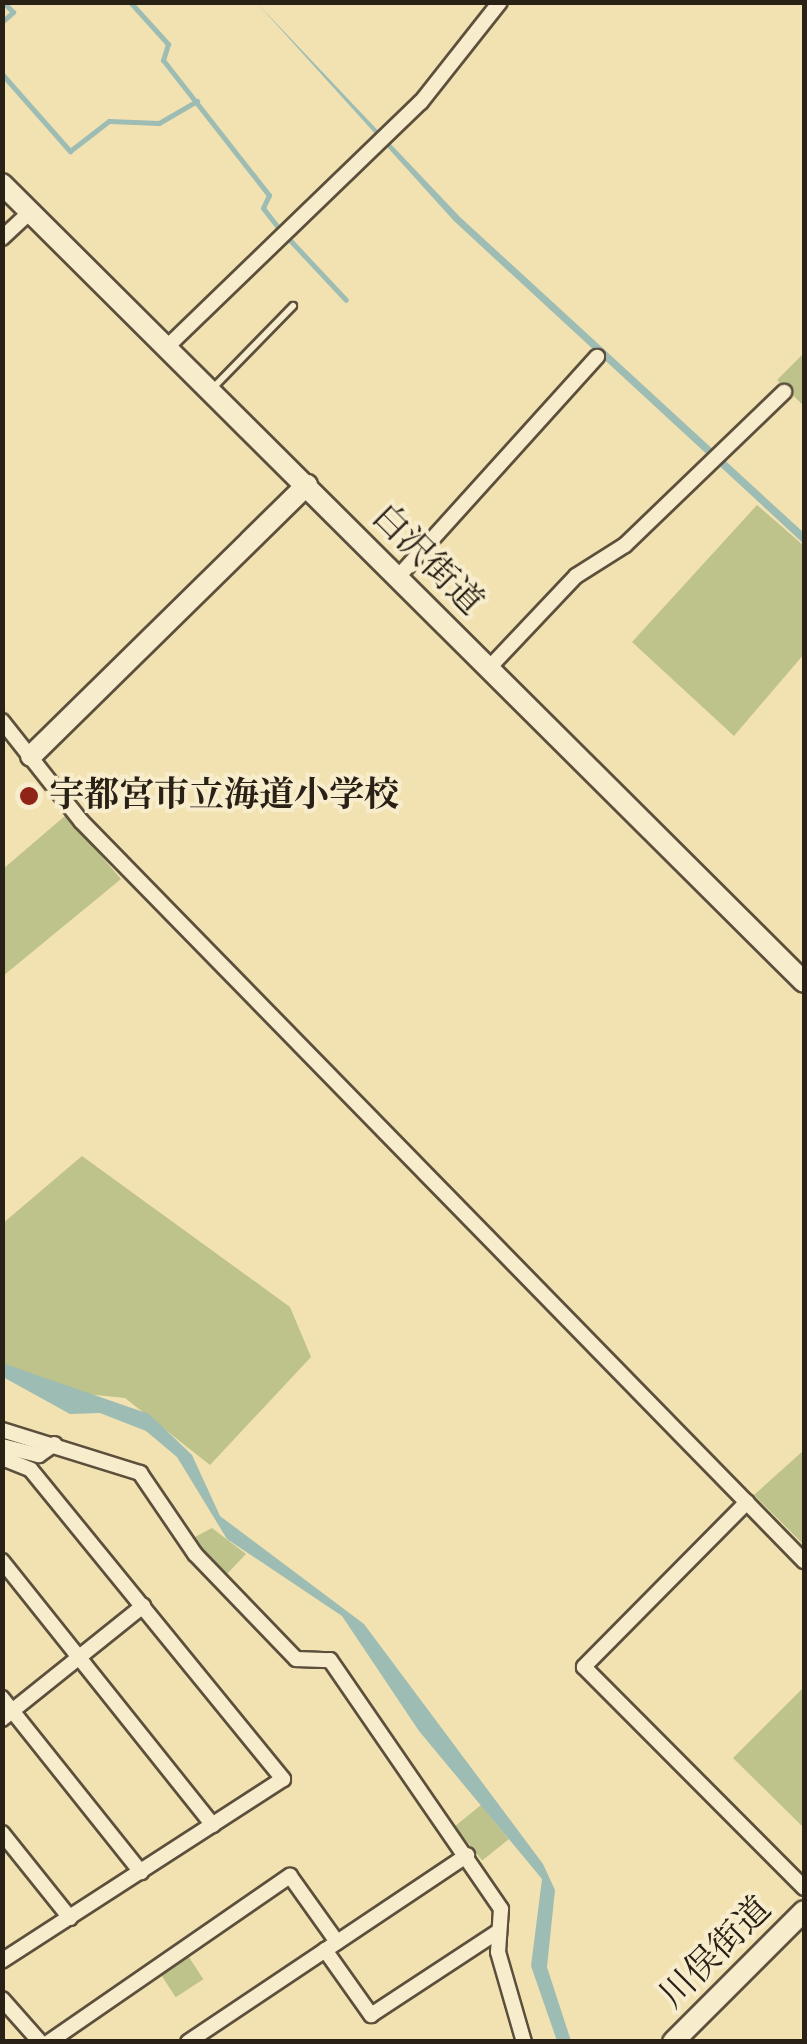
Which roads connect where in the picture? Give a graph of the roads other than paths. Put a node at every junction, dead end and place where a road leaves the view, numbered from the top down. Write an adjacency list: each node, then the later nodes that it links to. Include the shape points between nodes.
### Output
1 (500, 2): 6 (street, via 422,102)
2 (2, 184): 3 (main road, 白沢街道)
3 (30, 212): 4 (street); 6 (main road, 白沢街道)
4 (2, 238)
5 (292, 306): 8 (lane)
6 (169, 344): 8 (main road, 白沢街道)
7 (597, 358): 11 (street)
8 (211, 390): 10 (main road, 白沢街道)
9 (784, 392): 12 (street, via 625,545 576,576)
10 (307, 485): 11 (main road, 白沢街道); 14 (main road)
11 (398, 577): 12 (main road, 白沢街道)
12 (488, 669): 15 (main road, 白沢街道)
13 (2, 721): 14 (street)
14 (31, 756): 20 (street, via 82,820)
15 (804, 982)
16 (2, 1430): 17 (street)
17 (54, 1444): 18 (street, via 39,1454); 29 (street, via 140,1473 195,1554 296,1659 330,1660)
18 (2, 1446)
19 (2, 1458): 23 (street, via 32,1470)
20 (747, 1502): 21 (street); 31 (street, via 584,1667)
21 (804, 1561)
22 (2, 1562): 24 (street)
23 (143, 1606): 24 (street); 27 (street, via 283,1780)
24 (79, 1658): 26 (street); 27 (street)
25 (2, 1698): 26 (street)
26 (8, 1715): 30 (street)
27 (213, 1825): 30 (street)
28 (2, 1833): 33 (street)
29 (467, 1855): 34 (street, via 501,1909); 35 (street)
30 (141, 1872): 33 (street)
31 (804, 1888)
32 (804, 1911): 42 (main road, 川俣街道)
33 (70, 1918): 36 (street)
34 (500, 1931): 35 (street, via 372,2016); 41 (street)
35 (331, 1946): 39 (street, via 290,1876); 40 (street)
36 (2, 1961)
37 (2, 1998): 38 (street)
38 (40, 2042)
39 (48, 2042)
40 (188, 2042)
41 (524, 2042)
42 (673, 2042)

